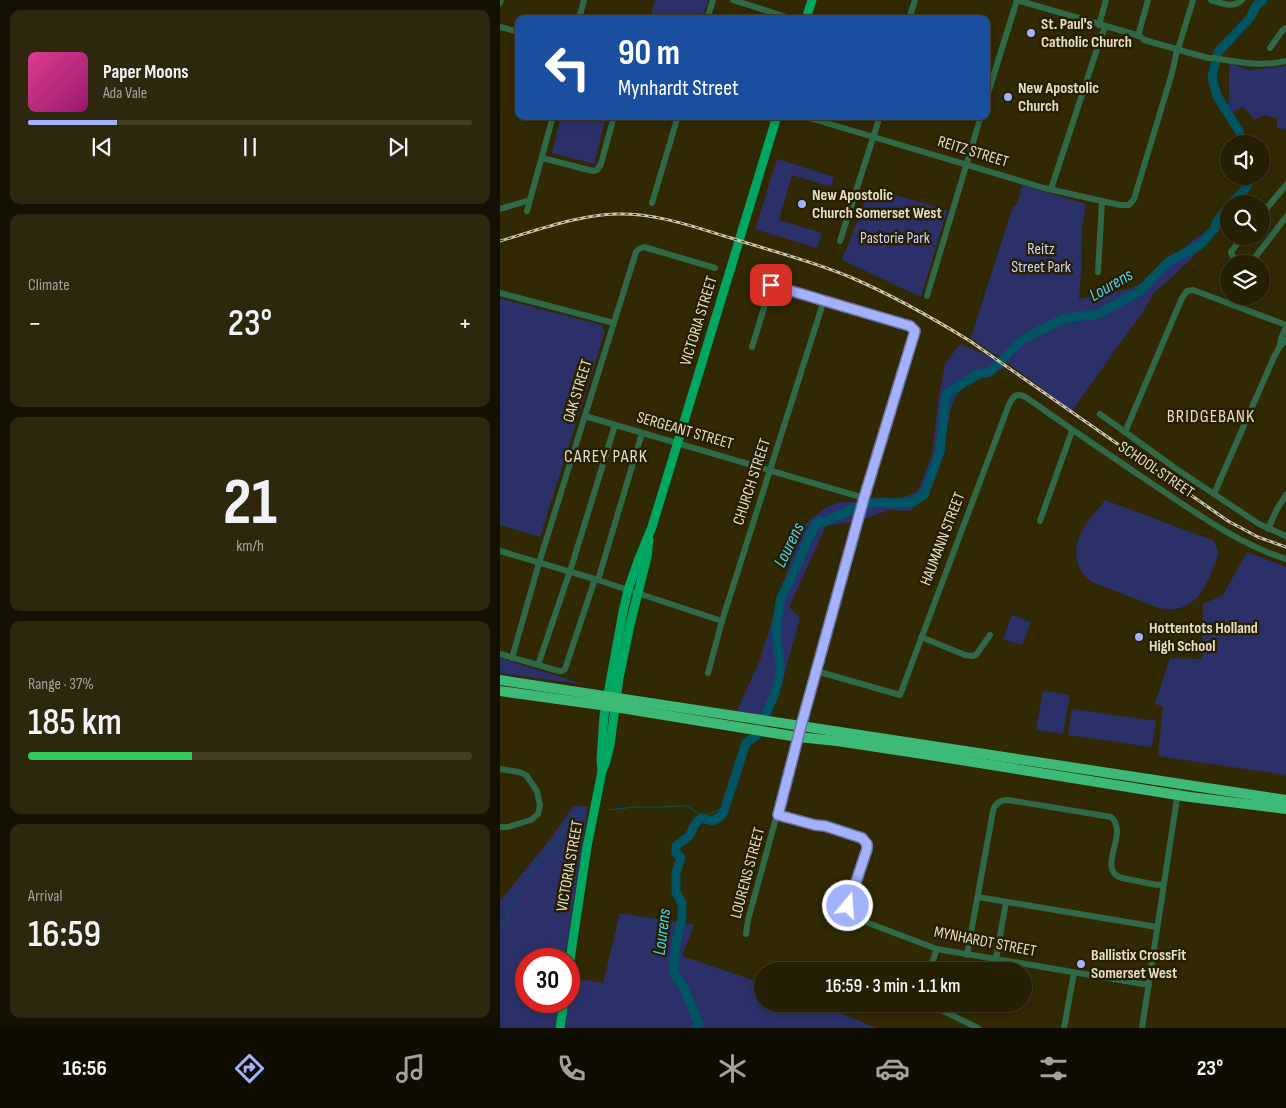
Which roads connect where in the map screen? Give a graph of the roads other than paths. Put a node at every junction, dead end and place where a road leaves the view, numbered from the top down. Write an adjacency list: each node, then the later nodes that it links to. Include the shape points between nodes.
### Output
1 (584, 0): 12 (street)
2 (713, 0): 13 (street)
3 (733, 0): 14 (street)
4 (812, 0): 15 (main road)
5 (915, 0): 16 (street)
6 (1017, 0): 17 (street); 25 (street)
7 (1106, 0): 17 (street)
8 (1148, 0): 21 (street)
9 (1193, 0): 22 (street)
10 (1211, 0): 11 (street, via 1233,6)
11 (1242, 0)
12 (580, 15)
13 (709, 15)
14 (780, 15)
15 (807, 15)
16 (910, 15)
17 (1102, 26): 21 (street); 37 (street)
18 (500, 27): 20 (street)
19 (1286, 28): 23 (street)
20 (515, 31)
21 (1139, 36): 22 (street)
22 (1178, 48): 24 (street, via 1234,62 1265,64); 39 (street, REITZ STREET, via 1134,199 1124,206)
23 (1270, 48)
24 (1286, 61)
25 (990, 87)
26 (552, 120): 34 (street)
27 (613, 120): 34 (street, via 597,170)
28 (677, 120): 40 (street)
29 (776, 120): 68 (main road, VICTORIA STREET)
30 (817, 120): 33 (street, REITZ STREET)
31 (879, 120): 33 (street)
32 (980, 120): 35 (street)
33 (874, 137): 35 (street, REITZ STREET); 45 (street)
34 (542, 158): 38 (street)
35 (967, 164): 37 (street, REITZ STREET); 52 (street)
36 (1286, 185): 41 (street)
37 (1051, 189): 39 (street, REITZ STREET)
38 (530, 200): 42 (street); 43 (street)
39 (1102, 201): 48 (street)
40 (652, 203)
41 (1270, 204)
42 (500, 209)
43 (527, 211)
44 (1286, 217): 46 (street)
45 (840, 241)
46 (1257, 255)
47 (715, 268): 56 (street, OAK STREET, via 644,247 639,249)
48 (1098, 272)
49 (757, 280): 50 (street)
50 (771, 285): 53 (street); 60 (street)
51 (500, 293): 56 (street)
52 (927, 296)
53 (824, 300): 69 (street, CHURCH STREET); 72 (street, LOURENS STREET, via 910,326 915,333)
54 (1220, 300): 66 (street, via 1193,290 1184,294)
55 (1233, 305): 57 (street)
56 (614, 323): 63 (street, OAK STREET)
57 (1286, 326): 59 (street)
58 (1286, 340): 59 (street)
59 (1280, 346): 70 (street)
60 (752, 347)
61 (1016, 395): 65 (street, SCHOOL STREET, via 1022,395); 84 (street, HAUMANN STREET, via 1008,407)
62 (1100, 414): 66 (street)
63 (585, 416): 64 (street, SERGEANT STREET); 78 (street, OAK STREET)
64 (615, 425): 67 (street, SERGEANT STREET); 79 (street)
65 (1072, 431): 73 (street); 77 (street, SCHOOL STREET, via 1215,525)
66 (1125, 432): 70 (street)
67 (642, 433): 68 (street, SERGEANT STREET); 80 (street)
68 (677, 444): 69 (street, SERGEANT STREET); 81 (main road, VICTORIA STREET, via 650,534 647,557)
69 (771, 470): 72 (street, SERGEANT STREET); 82 (street, CHURCH STREET)
70 (1214, 494): 74 (street)
71 (1286, 495): 74 (street)
72 (864, 500): 88 (street, LOURENS STREET)
73 (1040, 521)
74 (1268, 529): 75 (street)
75 (1286, 536)
76 (500, 550): 78 (street)
77 (1286, 559)
78 (539, 563): 79 (street); 86 (street, OAK STREET)
79 (570, 572): 80 (street); 87 (street)
80 (596, 579): 81 (street); 87 (street, via 565,669 559,671)
81 (633, 591): 82 (street); 92 (main road, VICTORIA STREET, via 619,631)
82 (722, 621): 89 (street, CHURCH STREET)
83 (990, 635): 84 (street, via 972,656)
84 (921, 637): 88 (street, HAUMANN STREET, via 900,695)
85 (500, 654): 86 (street)
86 (512, 658): 87 (street)
87 (538, 665)
88 (816, 671): 94 (street, LOURENS STREET)
89 (708, 673)
90 (500, 680): 92 (highway)
91 (500, 691): 92 (highway)
92 (611, 702): 93 (highway); 108 (main road, VICTORIA STREET, via 610,745 587,847)
93 (738, 722): 94 (highway, via 767,720); 95 (highway, via 762,731)
94 (801, 726): 95 (street, LOURENS STREET); 97 (highway)
95 (798, 737): 98 (highway); 101 (street, LOURENS STREET)
96 (500, 769): 102 (street, via 526,775 537,791 540,804 538,814 531,820)
97 (1180, 784): 98 (street); 99 (highway)
98 (1178, 794): 100 (highway); 103 (street)
99 (1286, 800)
100 (1286, 809)
101 (778, 815): 107 (street, LOURENS STREET); 109 (street, MYNHARDT STREET, via 862,838 867,849 848,906 850,914)
102 (500, 827)
103 (1164, 884): 104 (street, via 1120,878 1113,873 1111,866 1118,828 1111,817 1005,800 994,808); 106 (street)
104 (978, 897): 105 (street); 110 (street)
105 (1006, 902): 106 (street); 111 (street)
106 (1157, 927): 114 (street)
107 (746, 934)
108 (572, 948)
109 (937, 949): 110 (street, MYNHARDT STREET); 112 (street)
110 (967, 954): 111 (street, MYNHARDT STREET)
111 (996, 959): 113 (street, MYNHARDT STREET)
112 (932, 962)
113 (1074, 973): 114 (street, MYNHARDT STREET); 119 (street)
114 (1149, 985): 120 (street)
115 (945, 1012): 118 (street)
116 (562, 1013): 117 (main road)
117 (560, 1028)
118 (978, 1028)
119 (1064, 1028)
120 (1142, 1028)

